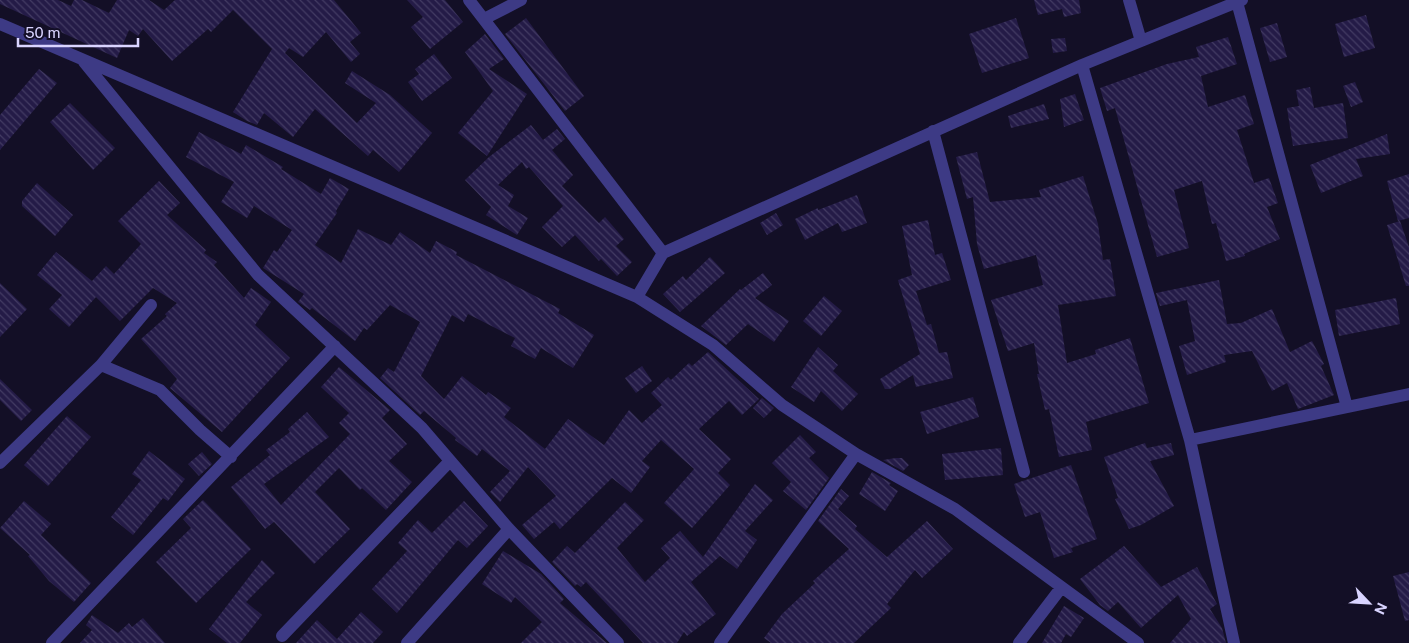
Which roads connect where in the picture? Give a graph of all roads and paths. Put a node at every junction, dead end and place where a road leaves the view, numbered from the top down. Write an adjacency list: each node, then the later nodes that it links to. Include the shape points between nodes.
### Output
1 (469, 0): 5 (street)
2 (521, 0): 5 (street)
3 (1129, 0): 7 (street)
4 (1240, 1): 7 (street); 17 (street)
5 (484, 19): 11 (street)
6 (0, 24): 8 (street)
7 (1142, 41): 9 (street)
8 (83, 60): 12 (street); 14 (street, via 258,275)
9 (1082, 65): 10 (street); 18 (street)
10 (933, 131): 11 (street); 23 (street)
11 (663, 253): 12 (street)
12 (637, 297): 19 (street, via 713,345 782,405)
13 (150, 305): 15 (street)
14 (335, 346): 20 (street); 21 (street, via 422,428)
15 (101, 365): 20 (street, via 160,390); 22 (street)
16 (1409, 394): 17 (street)
17 (1347, 407): 18 (street)
18 (1190, 440): 33 (street)
19 (856, 454): 25 (street, via 955,509); 30 (street)
20 (231, 457): 27 (street)
21 (450, 461): 24 (street); 26 (street)
22 (0, 463)
23 (1024, 472)
24 (509, 529): 28 (street); 29 (street)
25 (1061, 588): 31 (street); 32 (street)
26 (282, 636)
27 (52, 643)
28 (407, 643)
29 (618, 643)
30 (720, 643)
31 (1019, 643)
32 (1138, 643)
33 (1234, 643)

